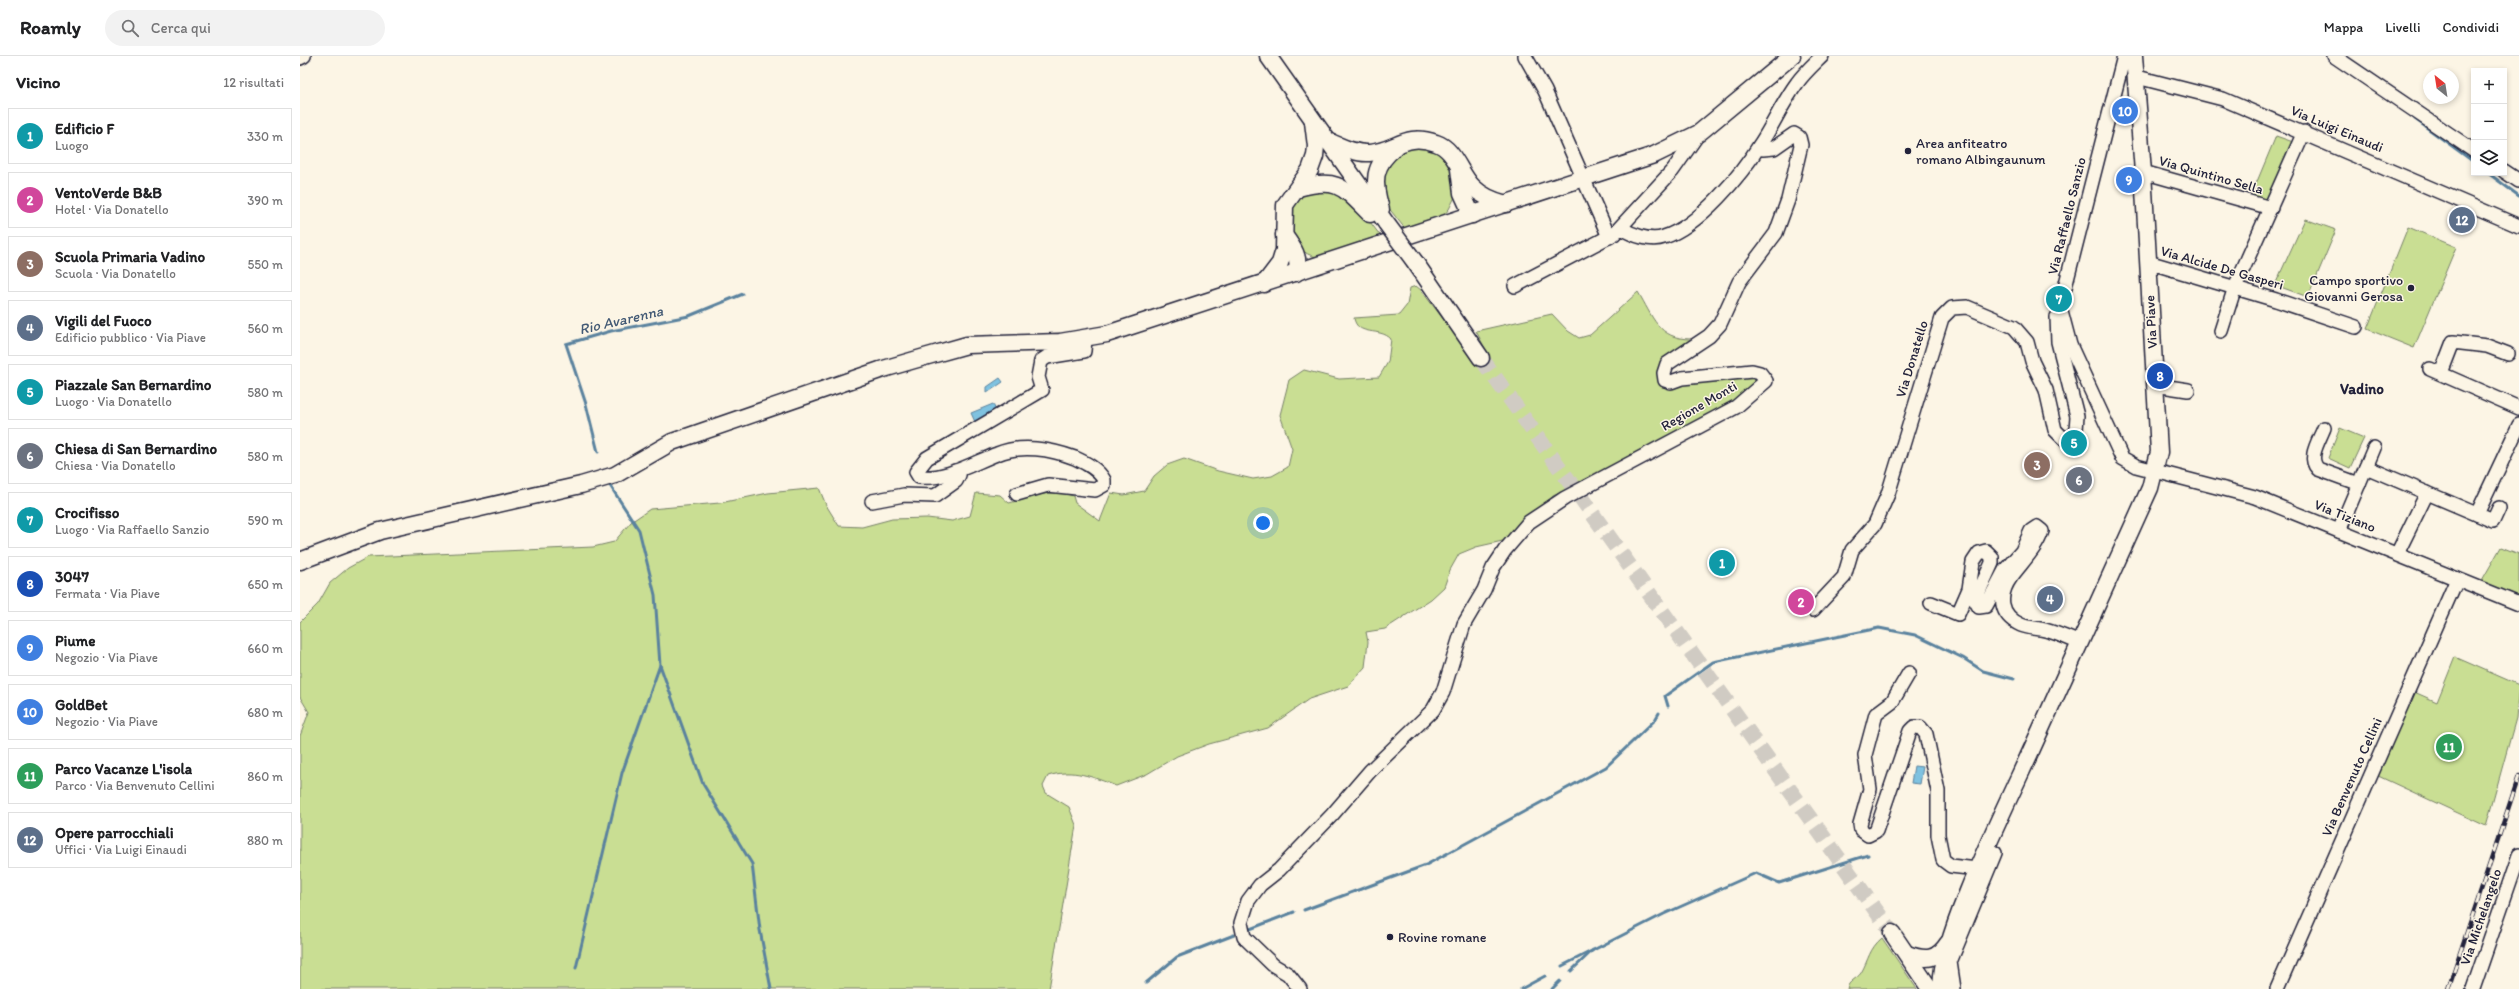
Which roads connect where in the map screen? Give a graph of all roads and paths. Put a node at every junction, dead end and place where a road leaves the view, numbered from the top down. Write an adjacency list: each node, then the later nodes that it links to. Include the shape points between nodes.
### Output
1 (304, 56): 9 (street)
2 (1268, 56): 11 (main road)
3 (1526, 56): 20 (street, via 1545,91)
4 (1792, 56): 13 (main road)
5 (1822, 56): 16 (street, via 1797,83 1778,111)
6 (2124, 56): 39 (street, Via Raffaello Sanzio)
7 (2134, 56): 10 (main road, Via Piave)
8 (2334, 56): 17 (street)
9 (300, 58)
10 (2137, 77): 12 (street, Via Luigi Einaudi, via 2223,99); 18 (main road, Via Piave)
11 (1312, 117): 14 (main road); 22 (main road, via 1315,156 1310,170)
12 (2304, 132): 25 (street); 29 (street, Via Luigi Einaudi)
13 (1699, 133): 20 (main road, via 1654,155); 30 (street, via 1673,170)
14 (1328, 141): 15 (main road, via 1349,150 1368,153); 27 (main road)
15 (1400, 143): 23 (main road, via 1409,139 1424,139 1439,144 1451,154); 27 (main road, via 1388,153 1375,179 1375,190)
16 (1761, 144): 30 (street, via 1700,216 1664,238 1647,238); 75 (street, Regione Monti, via 1763,149 1774,148 1794,134 1799,137 1801,145 1788,200 1776,233 1739,282 1720,324 1709,336 1666,364 1664,373 1665,380 1671,382 1682,378 1752,371 1766,378 1762,386 1736,407 1565,498 1529,522 1505,550 1464,624 1443,692 1433,710 1370,770 1332,815 1279,870 1260,885 1244,910 1241,923 1244,937 1273,965 1288,974)
17 (2471, 149)
18 (2143, 172): 25 (street, Via Quintino Sella); 33 (main road, Via Piave)
19 (2507, 173): 21 (street)
20 (1583, 178): 24 (main road); 31 (street)
21 (2519, 181)
22 (1298, 188): 27 (main road, via 1324,182 1335,184); 32 (main road, via 1285,206)
23 (1467, 190): 24 (main road); 26 (main road, via 1475,202); 28 (main road)
24 (1506, 204): 26 (main road)
25 (2271, 208): 38 (street)
26 (1472, 215): 28 (main road)
27 (1386, 223): 44 (main road, bridge)
28 (1446, 223): 34 (main road)
29 (2519, 226)
30 (1621, 228): 31 (street)
31 (1609, 237): 37 (street)
32 (1287, 244): 34 (main road, via 1306,257); 35 (main road, via 1298,266); 36 (main road, via 1280,263)
33 (2148, 262): 38 (street, Via Alcide De Gasperi); 45 (main road, Via Piave)
34 (1325, 264): 35 (main road)
35 (1296, 273): 36 (main road)
36 (1264, 284): 42 (main road)
37 (1515, 286)
38 (2234, 287): 40 (street, Via Alcide De Gasperi); 41 (street)
39 (2060, 307): 52 (street, Via Raffaello Sanzio, via 2070,344 2115,447 2122,458 2136,466); 66 (street, Via Donatello, via 2057,317 2058,342 2077,416 2076,430 2070,438 2058,436 2046,390 2032,361 2027,342 2014,327 1967,307 1952,308 1942,318 1888,494 1875,524 1852,550 1844,577)
40 (2356, 327)
41 (2221, 331)
42 (1085, 339): 53 (street, via 1084,351 1041,360 1038,377 1042,390 927,458 916,472 922,478); 62 (main road, via 967,345 928,356 880,370 672,442 615,475 581,486 380,531)
43 (2508, 354): 47 (street, via 2487,346 2453,342 2435,371)
44 (1481, 358)
45 (2155, 385): 46 (street); 52 (main road, Via Piave, via 2159,452)
46 (2188, 390)
47 (2519, 408)
48 (2519, 425): 59 (street)
49 (2324, 428): 54 (street, via 2312,457 2314,464 2318,469)
50 (2374, 448): 51 (street)
51 (2366, 467): 54 (street); 55 (street)
52 (2156, 470): 60 (street, Via Tiziano, via 2255,497); 67 (main road, Via Piave)
53 (955, 471): 56 (street, via 998,454 1031,449 1049,450 1086,463 1104,480 1104,485 1095,490 1048,485); 57 (street, via 958,475 956,481 935,496 904,495)
54 (2359, 484): 60 (street)
55 (2427, 493): 59 (street); 61 (street)
56 (1017, 494)
57 (872, 502)
58 (2499, 508): 59 (street, via 2493,521)
59 (2477, 514)
60 (2339, 531): 61 (street, Via Tiziano)
61 (2397, 554): 63 (street, Via Tiziano)
62 (300, 561)
63 (2457, 579): 65 (street, Via Tiziano); 79 (street, Via Benvenuto Cellini)
64 (1931, 603): 67 (street, via 1958,614 1969,589 1973,562 1979,553 1986,552 1992,557 1992,563 1975,600 1979,607 1986,606 2005,570 2022,551 2031,531 2037,527 2042,531 2040,536 2030,555 2007,584 2004,610 2008,618 2022,626 2045,630)
65 (2519, 604)
66 (1813, 610)
67 (2080, 643): 69 (main road, Via Piave)
68 (1909, 673): 71 (street, via 1892,702 1876,714 1865,755 1870,789 1860,824 1861,830 1868,835 1876,831 1909,734 1912,728 1920,727 1926,734 1938,791 1938,835 1943,860 1950,866)
69 (1986, 849): 71 (main road, Via Piave); 78 (street, via 1995,853 1950,962)
70 (2519, 855): 80 (street, Via Michelangelo)
71 (1977, 869): 73 (main road, Via Piave)
72 (1892, 933): 74 (main road)
73 (1950, 940): 74 (main road, via 1942,952 1931,959); 77 (main road, via 1941,976)
74 (1907, 954): 76 (main road)
75 (1300, 989)
76 (1930, 989)
77 (1942, 989)
78 (1954, 989)
79 (2277, 989)
80 (2473, 989)

